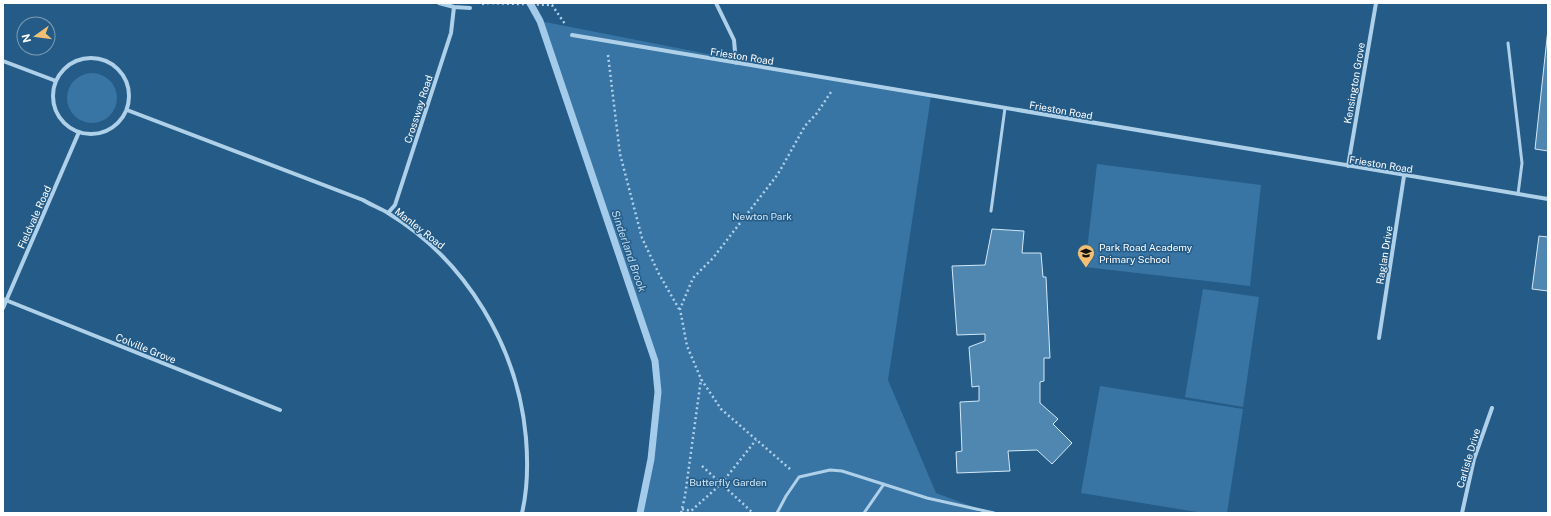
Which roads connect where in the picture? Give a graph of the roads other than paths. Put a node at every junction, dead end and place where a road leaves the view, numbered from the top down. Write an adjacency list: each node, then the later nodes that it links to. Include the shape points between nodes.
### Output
1 (438, 3): 4 (street)
2 (716, 3): 9 (street, via 734,40)
3 (1376, 3): 14 (street, Kensington Grove)
4 (454, 7): 5 (street); 19 (street, Crossway Road, via 449,40 395,205)
5 (470, 8)
6 (572, 35): 9 (street, Frieston Road)
7 (1508, 43): 16 (lane, via 1522,163)
8 (3, 61): 10 (street)
9 (736, 63): 11 (street, Frieston Road)
10 (56, 81): 12 (street, via 63,70 74,62 86,58 100,59 122,72 128,84); 13 (street, via 53,93 54,106 68,126)
11 (1005, 108): 14 (street, Frieston Road); 18 (lane)
12 (127, 110): 13 (street, via 121,120 102,133); 19 (street, Manley Road, via 363,200)
13 (79, 132): 20 (street, Fieldvale Road)
14 (1348, 166): 15 (street, Frieston Road)
15 (1404, 176): 16 (street, Frieston Road); 22 (street, Raglan Drive)
16 (1518, 194): 17 (street, Frieston Road)
17 (1548, 199)
18 (991, 211)
19 (388, 213): 26 (street, Manley Road, via 443,257 469,287 491,320 506,351 524,420 528,461)
20 (4, 300): 21 (street, Fieldvale Road); 24 (street, Colville Grove)
21 (3, 308)
22 (1379, 338)
23 (1492, 408): 30 (street, Carlisle Drive, via 1474,459)
24 (280, 410)
25 (884, 484): 27 (lane, via 842,471 830,470 799,477); 28 (lane); 29 (lane, via 927,498)
26 (522, 513)
27 (777, 513)
28 (864, 513)
29 (994, 513)
30 (1462, 513)

